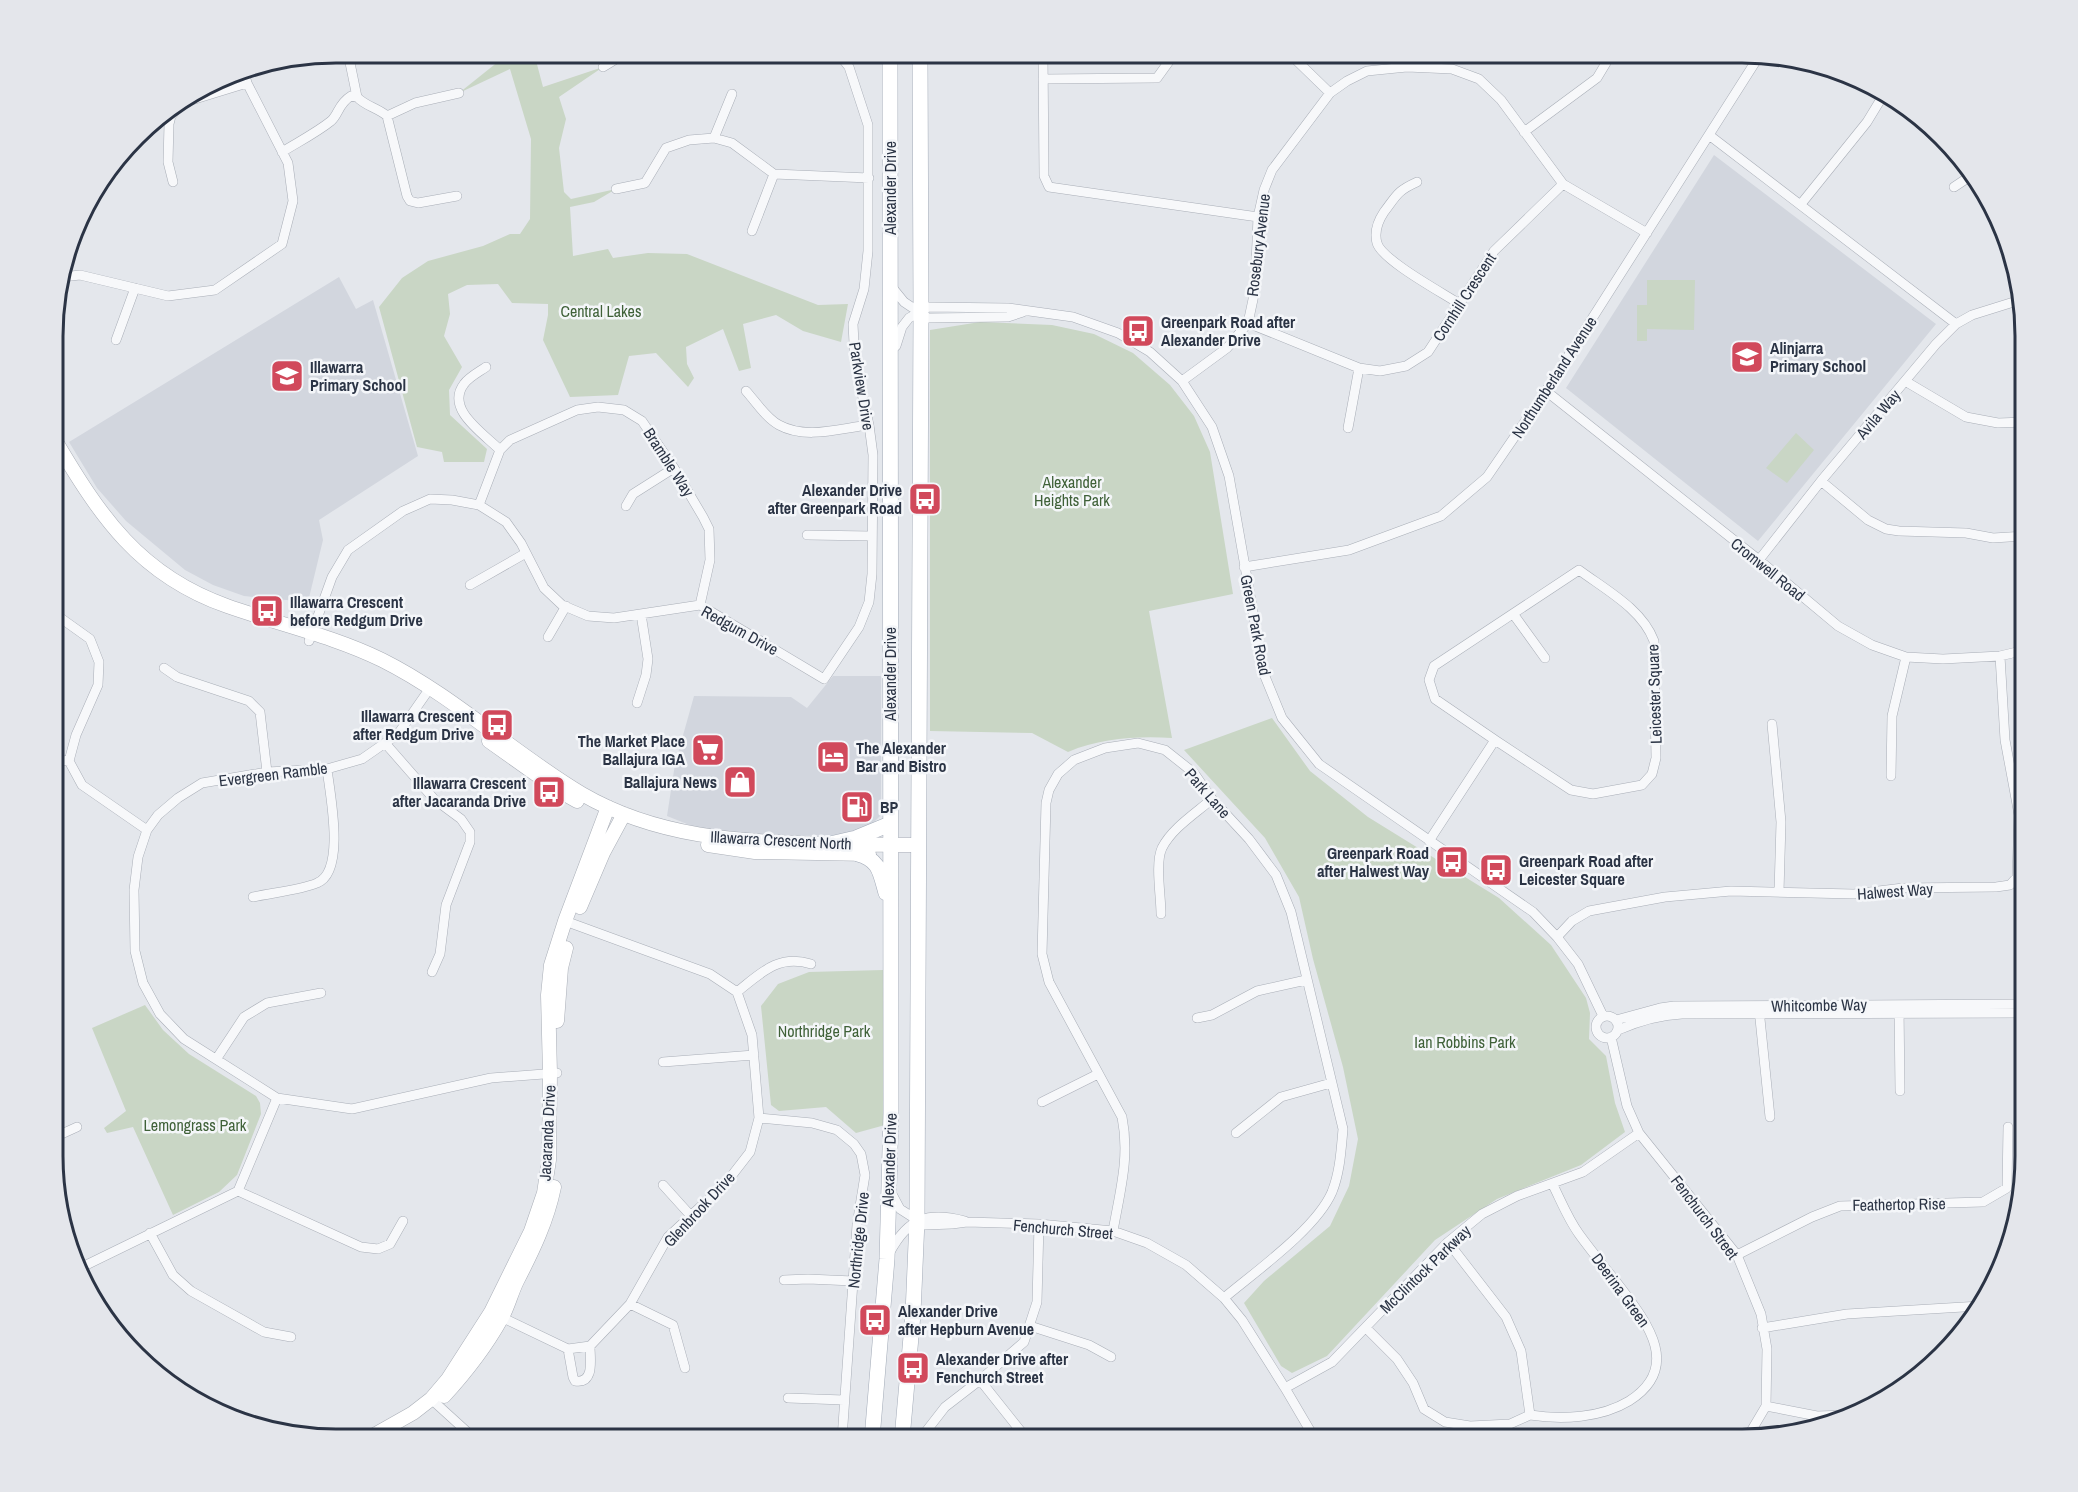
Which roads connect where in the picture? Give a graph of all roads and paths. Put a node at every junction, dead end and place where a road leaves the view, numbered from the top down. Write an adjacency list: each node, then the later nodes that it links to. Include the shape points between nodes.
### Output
1 (350, 63): 21 (street)
2 (610, 63): 12 (street)
3 (846, 63): 30 (street, Parkview Drive, via 868,125)
4 (890, 63): 43 (main road, Alexander Drive)
5 (920, 63): 47 (main road, Alexander Drive)
6 (1042, 63): 15 (street)
7 (1168, 63): 15 (street, via 1157,78)
8 (1299, 63): 18 (street)
9 (1407, 63): 13 (street)
10 (1606, 63): 25 (street, via 1596,78)
11 (1754, 64): 26 (street, Northumberland Avenue)
12 (603, 67)
13 (1407, 67): 18 (street, Rosebury Avenue, via 1367,71); 25 (street, Rosebury Avenue, via 1452,69 1479,79 1501,100)
14 (246, 78): 16 (street)
15 (1043, 79): 39 (street, via 1044,176 1049,187)
16 (247, 83): 20 (street); 28 (street)
17 (459, 93): 23 (street, via 415,103)
18 (1330, 93): 39 (street, Rosebury Avenue, via 1272,170)
19 (732, 94): 27 (street)
20 (207, 96)
21 (357, 97): 23 (street); 28 (street, via 345,100 333,120)
22 (1880, 101): 38 (street)
23 (387, 116): 37 (street, via 410,201)
24 (170, 119): 32 (street, via 168,162)
25 (1524, 132): 34 (street, Rosebury Avenue)
26 (1709, 135): 38 (street); 41 (street, Northumberland Avenue)
27 (714, 138): 29 (street, via 732,143); 36 (street, via 689,140 666,148 645,183)
28 (282, 152): 44 (street, via 288,163 293,201 282,244 215,290 168,296)
29 (774, 174): 30 (street); 40 (street)
30 (869, 178): 59 (street, Parkview Drive, via 864,289 853,324 855,362)
31 (1966, 179): 35 (street)
32 (173, 182)
33 (1417, 182): 46 (street, via 1401,189 1380,218 1377,245 1387,257)
34 (1563, 184): 41 (street, Rosebury Avenue); 46 (street, Cornhill Crescent, via 1494,251)
35 (1954, 186)
36 (616, 189)
37 (457, 196)
38 (1801, 204): 49 (street)
39 (1258, 217): 48 (street, Rosebury Avenue, via 1255,290)
40 (752, 231)
41 (1647, 233): 56 (street, Northumberland Avenue)
42 (70, 276): 44 (street, via 80,275)
43 (889, 284): 47 (street, via 904,302); 53 (main road, Alexander Drive)
44 (135, 288): 50 (street)
45 (2013, 302): 49 (street, Avila Way)
46 (1458, 303): 52 (street, Cornhill Crescent, via 1428,352 1406,366 1380,371)
47 (921, 312): 53 (street, via 902,327); 54 (street, Green Park Road, via 928,307 1008,308 1073,317 1118,333 1150,352); 106 (main road, Alexander Drive)
48 (1248, 323): 52 (street, Cornhill Crescent); 54 (street, Rosebury Avenue, via 1227,348)
49 (1956, 324): 55 (street, Avila Way)
50 (116, 340)
51 (486, 367): 61 (street, via 465,382 457,402 461,411)
52 (1359, 368): 60 (street)
53 (889, 371): 102 (main road, Alexander Drive)
54 (1182, 381): 73 (street, Green Park Road, via 1212,427 1229,476)
55 (1905, 381): 58 (street, via 1966,417); 65 (street, Avila Way)
56 (1546, 390): 72 (street, Cromwell Road); 73 (street, Northumberland Avenue, via 1487,477 1441,516 1349,550)
57 (746, 391): 59 (street, via 778,425 797,431 812,433)
58 (2015, 422)
59 (869, 425): 69 (street, Parkview Drive, via 873,455)
60 (1348, 428)
61 (500, 450): 64 (street, Bramble Way, via 510,441 578,410 598,407 624,410 642,421); 66 (street)
62 (63, 453): 80 (main road, Illawarra Crescent North, via 113,529 156,567 189,590)
63 (63, 465): 80 (main road, Illawarra Crescent North, via 89,508 142,566 212,606)
64 (674, 468): 67 (street, via 633,494); 75 (street, Bramble Way, via 709,529 710,560)
65 (1821, 481): 70 (street, via 1868,520 1886,529); 72 (street, Avila Way)
66 (479, 505): 71 (street, Redgum Drive, via 506,522); 80 (street, Redgum Drive, via 430,499 403,511 348,550 332,577)
67 (626, 506)
68 (807, 536): 69 (street)
69 (872, 536): 87 (street, Parkview Drive, via 869,602 859,627)
70 (2015, 537)
71 (526, 553): 74 (street); 76 (street, Redgum Drive, via 544,588)
72 (1759, 560): 84 (street, Cromwell Road, via 1838,626 1872,645)
73 (1244, 567): 104 (street, Green Park Road, via 1264,674 1282,718 1319,764)
74 (470, 585)
75 (700, 605): 77 (street, Redgum Drive); 87 (street, Redgum Drive)
76 (566, 606): 77 (street, Redgum Drive, via 588,616); 81 (street)
77 (641, 614): 89 (street, via 648,659)
78 (1514, 615): 85 (street); 91 (street, Leicester Square, via 1434,666 1430,680 1435,699); 91 (street, Leicester Square, via 1580,570 1637,614 1649,627 1654,641 1656,758 1652,774 1642,785 1593,794 1571,790)
79 (63, 620): 94 (street, via 90,639 99,662 98,685)
80 (311, 637): 88 (main road, Illawarra Crescent North)
81 (548, 637)
82 (2015, 652): 83 (street, Cromwell Road)
83 (2000, 656): 84 (street, Cromwell Road); 98 (street, Halwest Way, via 2005,740)
84 (1906, 657): 97 (street, via 1892,716)
85 (1545, 658)
86 (164, 668): 96 (street, via 177,677 249,701 260,712)
87 (824, 679)
88 (428, 691): 92 (street, Evergreen Ramble, via 398,734); 100 (main road, Illawarra Crescent North, via 561,792)
89 (637, 703)
90 (1772, 724): 110 (street, via 1781,822)
91 (1494, 740): 104 (street)
92 (385, 743): 95 (street, Evergreen Ramble, via 362,759); 117 (street, via 470,832 470,842 446,905 440,954)
93 (63, 760): 94 (street)
94 (69, 761): 103 (street, via 82,785)
95 (327, 769): 96 (street, Evergreen Ramble); 111 (street, via 335,846 328,871 319,883)
96 (267, 772): 103 (street, Evergreen Ramble, via 202,783 178,798)
97 (1891, 776)
98 (2015, 794)
99 (1212, 799): 113 (street, via 1173,833 1162,848); 118 (street, Park Lane, via 1276,875 1291,912); 133 (street, Park Lane, via 1194,773 1166,750 1138,743 1105,748 1074,760 1058,774 1050,790 1046,803 1042,954 1050,982)
100 (606, 811): 101 (main road, Illawarra Crescent North); 114 (main road, Jacaranda Drive)
101 (622, 818): 105 (main road, Illawarra Crescent North, via 693,835); 108 (main road, Illawarra Crescent North, via 658,835 731,849); 114 (main road, Jacaranda Drive)
102 (890, 824): 105 (main road); 107 (main road, Alexander Drive)
103 (147, 830): 130 (street, Evergreen Ramble, via 138,857 134,890 135,951 143,983 160,1014 184,1039)
104 (1429, 841): 115 (street, Green Park Road, via 1533,912)
105 (830, 844): 107 (main road, Illawarra Crescent North)
106 (918, 849): 107 (main road, Illawarra Crescent North); 150 (main road, Alexander Drive)
107 (890, 850): 108 (main road, Illawarra Crescent North); 112 (main road, Alexander Drive)
108 (858, 854): 112 (main road, via 877,865)
109 (2015, 879): 110 (street, Halwest Way, via 2010,885 1996,887 1903,888 1854,894)
110 (1779, 892): 115 (street, Halwest Way, via 1731,891 1665,897 1589,911)
111 (253, 897)
112 (890, 910): 147 (main road, Alexander Drive)
113 (1161, 914)
114 (569, 923): 119 (street, via 710,974); 132 (main road, Jacaranda Drive, via 551,965 548,995)
115 (1557, 937): 125 (street, Green Park Road, via 1578,964)
116 (811, 964): 119 (street, via 790,961 772,966)
117 (432, 972)
118 (1306, 980): 126 (street, via 1257,991 1212,1015); 134 (street, Park Lane)
119 (736, 992): 129 (street, Glenbrook Drive, via 752,1035)
120 (321, 993): 130 (street, via 267,1003 244,1017)
121 (2015, 1004): 122 (street, Whitcombe Way)
122 (1899, 1008): 123 (street, Whitcombe Way); 124 (street, Whitcombe Way); 135 (street)
123 (1760, 1010): 127 (street, Whitcombe Way, via 1663,1015); 138 (street)
124 (2015, 1013)
125 (1603, 1016): 127 (street, via 1612,1017); 128 (street, via 1596,1030 1600,1036)
126 (1197, 1018)
127 (1617, 1025): 128 (street, Whitcombe Way)
128 (1611, 1037): 144 (street, Fenchurch Street, via 1627,1106)
129 (754, 1055): 131 (street); 139 (street, Glenbrook Drive)
130 (217, 1058): 136 (street, Evergreen Ramble)
131 (663, 1062)
132 (554, 1073): 136 (street, Evergreen Ramble, via 491,1078 352,1109); 164 (main road, Jacaranda Drive, via 544,1193)
133 (1098, 1074): 137 (street); 153 (street, Park Lane, via 1122,1117 1126,1139)
134 (1331, 1083): 143 (street, via 1281,1096); 161 (street, Park Lane, via 1343,1129 1341,1163 1331,1193 1311,1224)
135 (1900, 1091)
136 (277, 1098): 148 (street)
137 (1042, 1102)
138 (1770, 1117)
139 (759, 1118): 149 (street, Glenbrook Drive, via 750,1152 726,1183); 160 (street, Northridge Drive, via 812,1123 837,1130 861,1154 865,1175)
140 (77, 1127): 142 (street)
141 (2008, 1127): 156 (street, Feathertop Rise, via 2007,1188 1983,1202 1840,1206)
142 (63, 1133)
143 (1236, 1133)
144 (1639, 1133): 146 (street, McClintock Parkway, via 1583,1172); 156 (street, Fenchurch Street)
145 (663, 1185): 149 (street)
146 (1553, 1185): 155 (street, McClintock Parkway, via 1517,1196 1482,1214); 181 (street, Deerina Green, via 1577,1232 1648,1327 1657,1350 1657,1365 1641,1393 1608,1411 1547,1418)
147 (889, 1188): 150 (street, via 900,1209); 157 (main road, Alexander Drive)
148 (238, 1191): 151 (street, via 361,1247 390,1244); 154 (street)
149 (691, 1216): 162 (street, Glenbrook Drive, via 668,1237)
150 (917, 1220): 152 (street, Fenchurch Street, via 925,1225); 157 (street, via 903,1230); 180 (main road, Alexander Drive)
151 (403, 1221)
152 (1039, 1224): 153 (street, Fenchurch Street); 165 (street, via 1037,1302)
153 (1113, 1231): 161 (street, Fenchurch Street, via 1147,1243 1186,1265)
154 (150, 1233): 158 (street); 168 (street, via 173,1275 191,1291 264,1332)
155 (1448, 1242): 166 (street, McClintock Parkway); 181 (street, via 1506,1317 1521,1351)
156 (1737, 1255): 167 (street, Fenchurch Street, via 1761,1314)
157 (886, 1259): 179 (main road, Alexander Drive)
158 (86, 1265)
159 (784, 1280): 160 (street)
160 (853, 1281): 176 (street, Northridge Drive)
161 (1224, 1298): 174 (street, Fenchurch Street)
162 (630, 1304): 169 (street, Glenbrook Drive); 172 (street, via 673,1325)
163 (1970, 1307): 167 (street, via 1847,1314)
164 (497, 1315): 170 (street); 177 (main road, Jacaranda Drive, via 452,1372)
165 (1030, 1326): 171 (street, via 1089,1345); 173 (street, via 1024,1342)
166 (1366, 1328): 174 (street, McClintock Parkway, via 1332,1362); 181 (street, via 1397,1359 1424,1409 1445,1422 1470,1426 1510,1424)
167 (1762, 1328): 178 (street, Fenchurch Street, via 1767,1349)
168 (291, 1337)
169 (590, 1346): 170 (street); 170 (street, via 590,1373 581,1382 573,1377)
170 (568, 1349)
171 (1111, 1357)
172 (685, 1368)
173 (980, 1380): 190 (street, via 945,1407); 191 (street)
174 (1285, 1388): 192 (street, Fenchurch Street)
175 (788, 1398): 176 (street)
176 (844, 1400): 187 (street, Northridge Drive)
177 (434, 1402): 184 (main road, Jacaranda Drive); 185 (main road, Jacaranda Drive); 186 (street)
178 (1766, 1406): 182 (street); 183 (street, Fenchurch Street)
179 (874, 1412): 180 (main road, via 883,1420 892,1421); 188 (main road, Alexander Drive)
180 (903, 1415): 189 (main road, Alexander Drive)
181 (1530, 1415)
182 (1828, 1416)
183 (1753, 1428)
184 (385, 1429)
185 (401, 1429)
186 (464, 1429)
187 (843, 1429)
188 (873, 1429)
189 (902, 1429)
190 (928, 1429)
191 (1020, 1429)
192 (1309, 1429)

